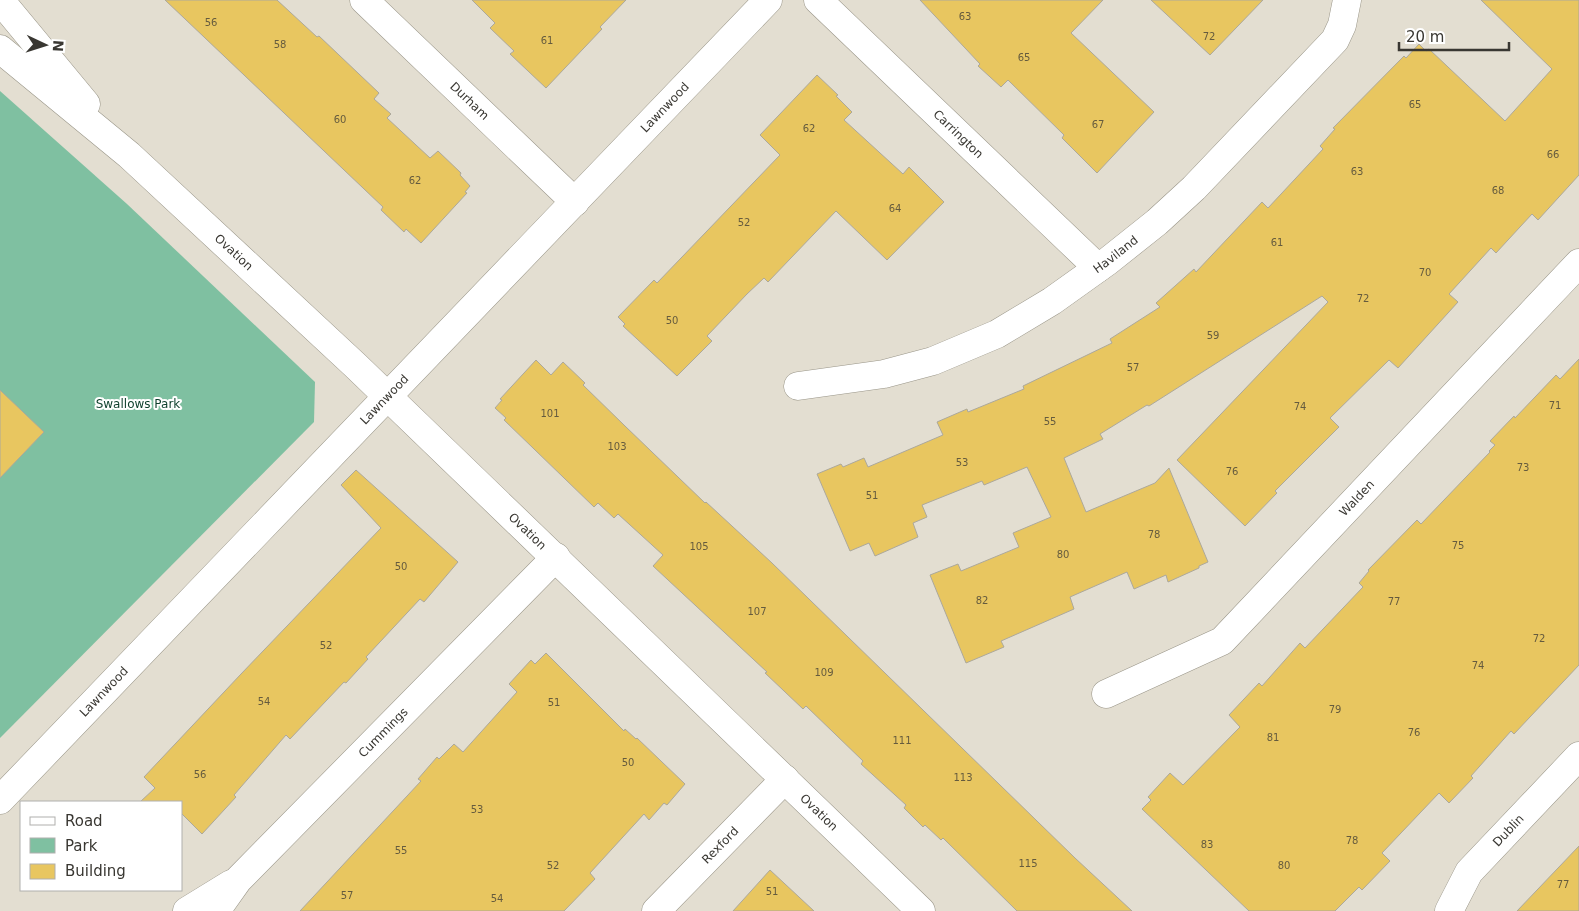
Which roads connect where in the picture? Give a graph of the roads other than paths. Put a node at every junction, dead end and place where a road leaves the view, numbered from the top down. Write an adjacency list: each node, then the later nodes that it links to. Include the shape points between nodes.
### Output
1 (0, 0): 7 (street, Ovation)
2 (364, 0): 8 (street, Durham)
3 (768, 0): 8 (street, Lawnwood)
4 (818, 0): 10 (street, Carrington)
5 (1347, 0): 10 (street, Haviland, via 1335,40 1194,188)
6 (0, 48): 7 (street, Ovation)
7 (129, 155): 12 (street, Ovation)
8 (575, 202): 12 (street, Lawnwood)
9 (1579, 263): 14 (street, Walden, via 1222,641)
10 (1098, 268): 11 (street, Haviland, via 1020,320 954,354 902,371)
11 (798, 386)
12 (388, 396): 13 (street, Ovation); 17 (street, Lawnwood)
13 (556, 557): 16 (street, Ovation); 18 (street, Cummings)
14 (1106, 694)
15 (1579, 756): 23 (street, Dublin, via 1469,872)
16 (785, 779): 21 (street, Rexford); 22 (street, Ovation)
17 (0, 800)
18 (238, 880): 19 (street); 20 (street, Cummings)
19 (187, 911)
20 (216, 911)
21 (656, 911)
22 (921, 911)
23 (1449, 911)

